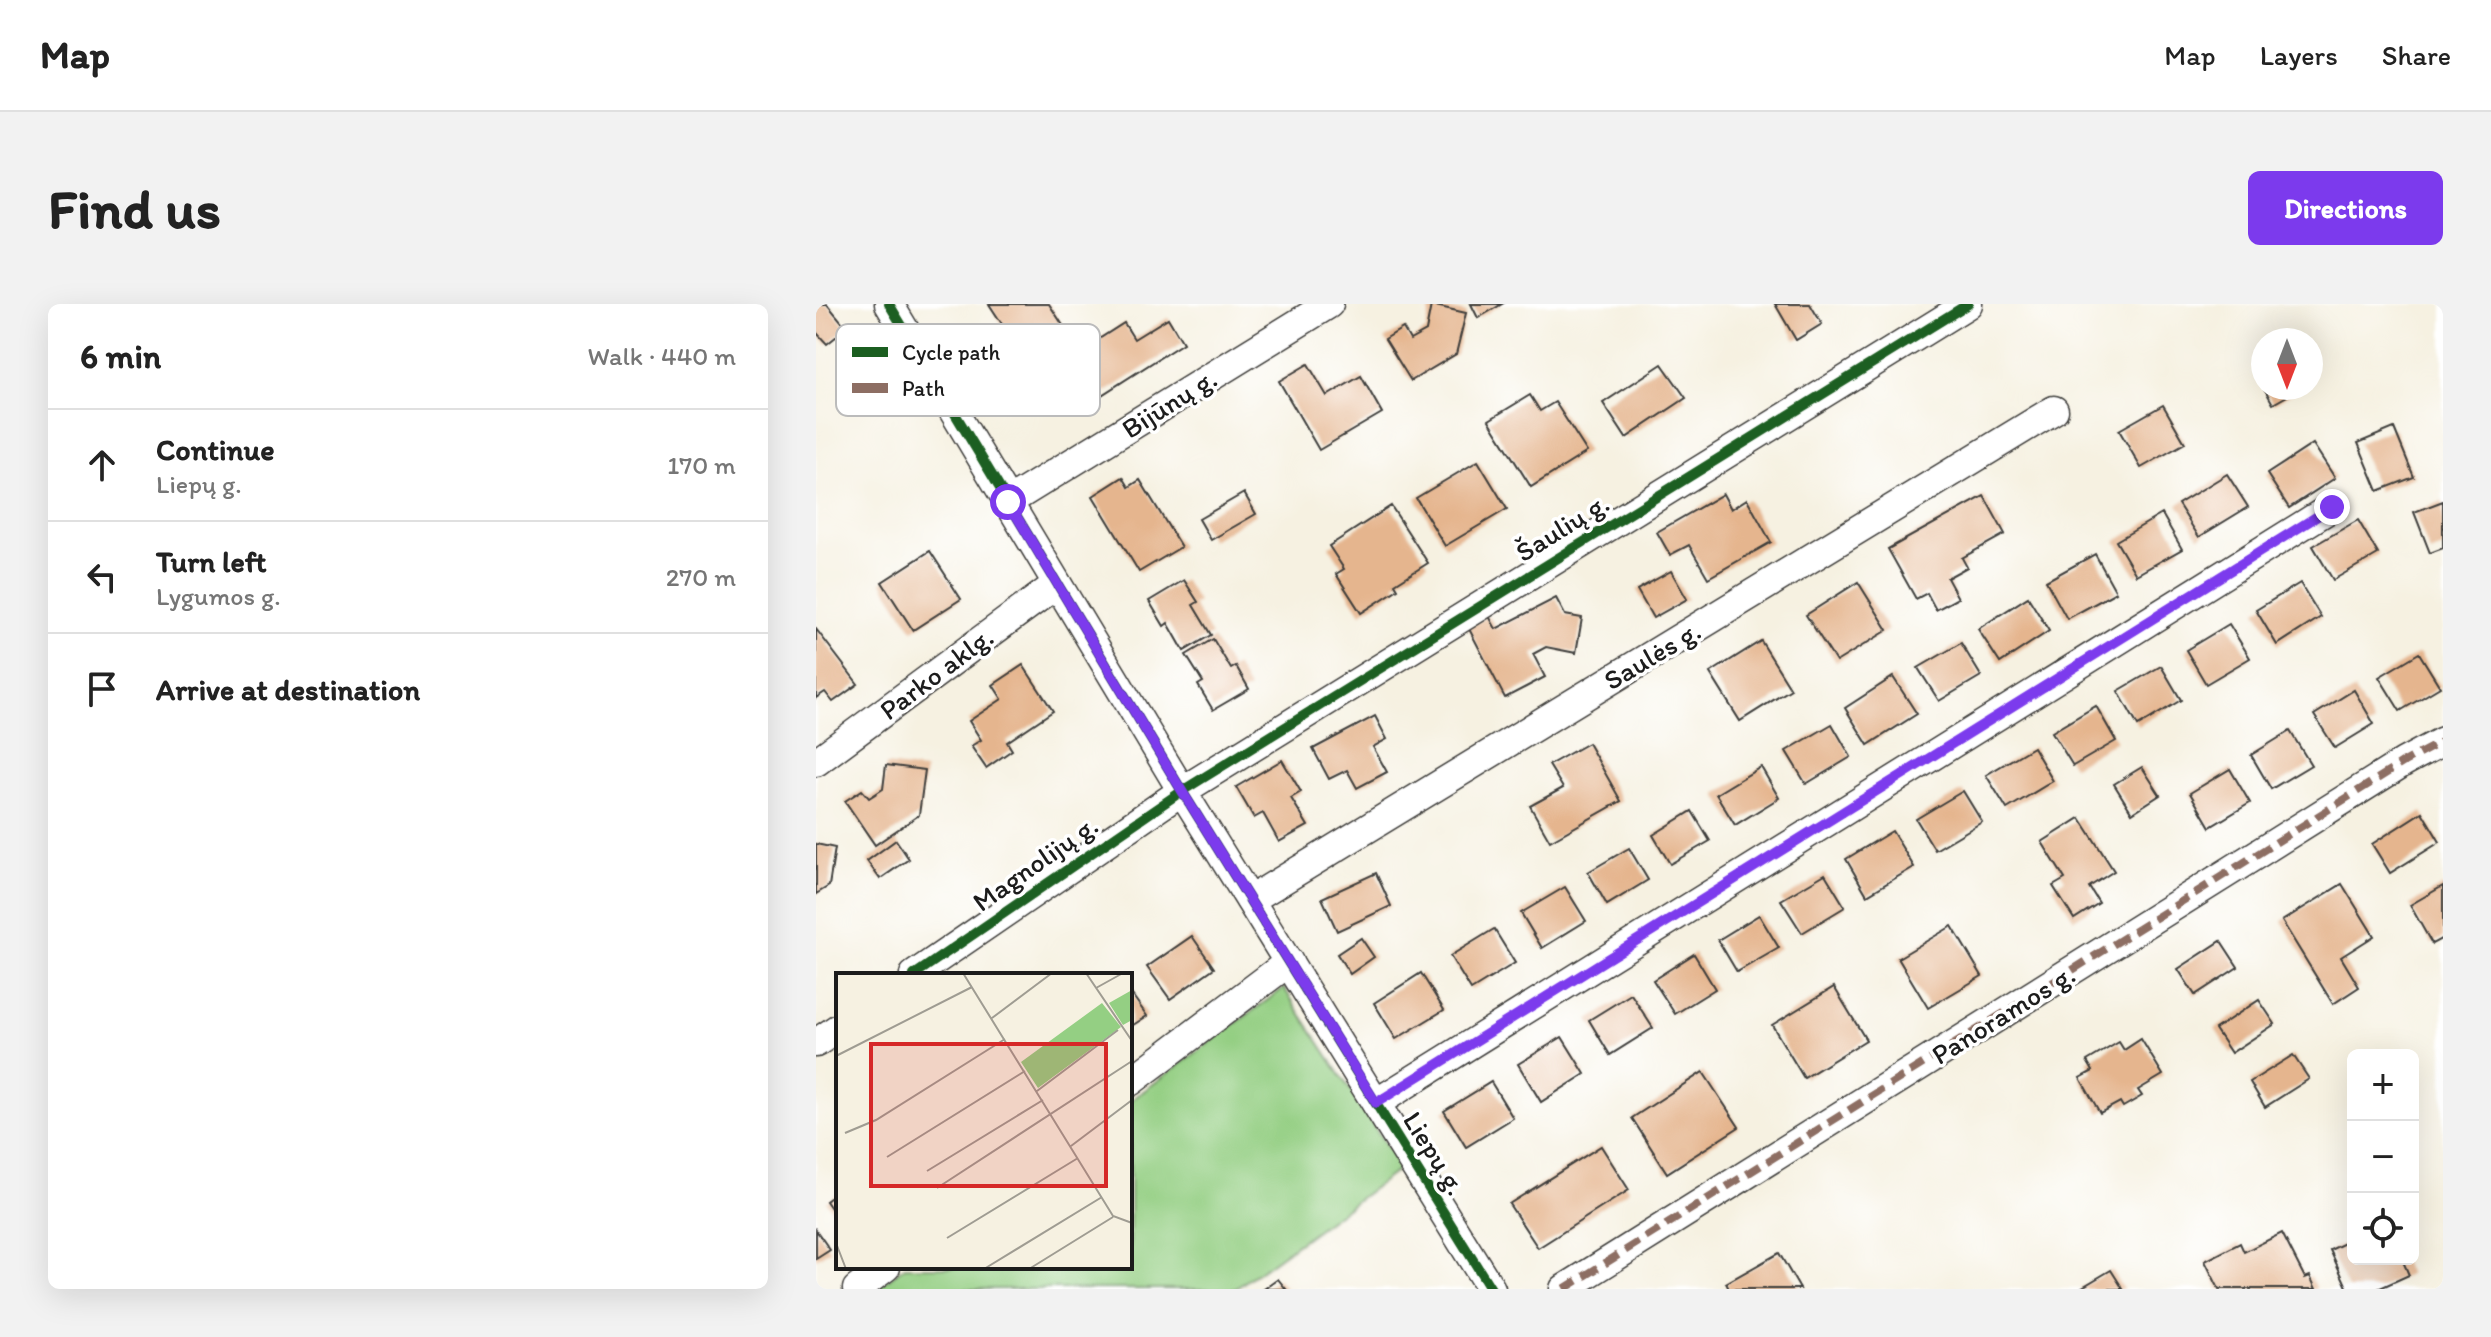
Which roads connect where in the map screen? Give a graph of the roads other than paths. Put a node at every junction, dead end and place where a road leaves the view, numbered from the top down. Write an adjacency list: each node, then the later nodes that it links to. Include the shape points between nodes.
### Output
1 (889, 304): 4 (street, Liepų g.)
2 (1329, 304): 7 (street, Bijūnų g.)
3 (1968, 304): 12 (street, Šaulių g.)
4 (901, 324)
5 (2054, 410): 13 (street, Saulės g.)
6 (956, 416): 7 (street, Liepų g.)
7 (1008, 502): 9 (street, Liepų g.)
8 (2332, 507): 19 (street)
9 (1057, 584): 11 (street, Parko aklg.); 12 (street, Liepų g.)
10 (2443, 741): 23 (street, Panoramos g.)
11 (816, 762)
12 (1182, 791): 13 (street, Liepų g.); 15 (street, Magnolijų g.)
13 (1250, 900): 14 (street, Liepų g.)
14 (1289, 962): 18 (street); 19 (street, Liepų g.)
15 (917, 973)
16 (836, 1029): 17 (street)
17 (816, 1043)
18 (1132, 1080)
19 (1376, 1103): 22 (street, Liepų g.)
20 (883, 1269): 21 (street)
21 (857, 1289)
22 (1491, 1289)
23 (1564, 1289)

